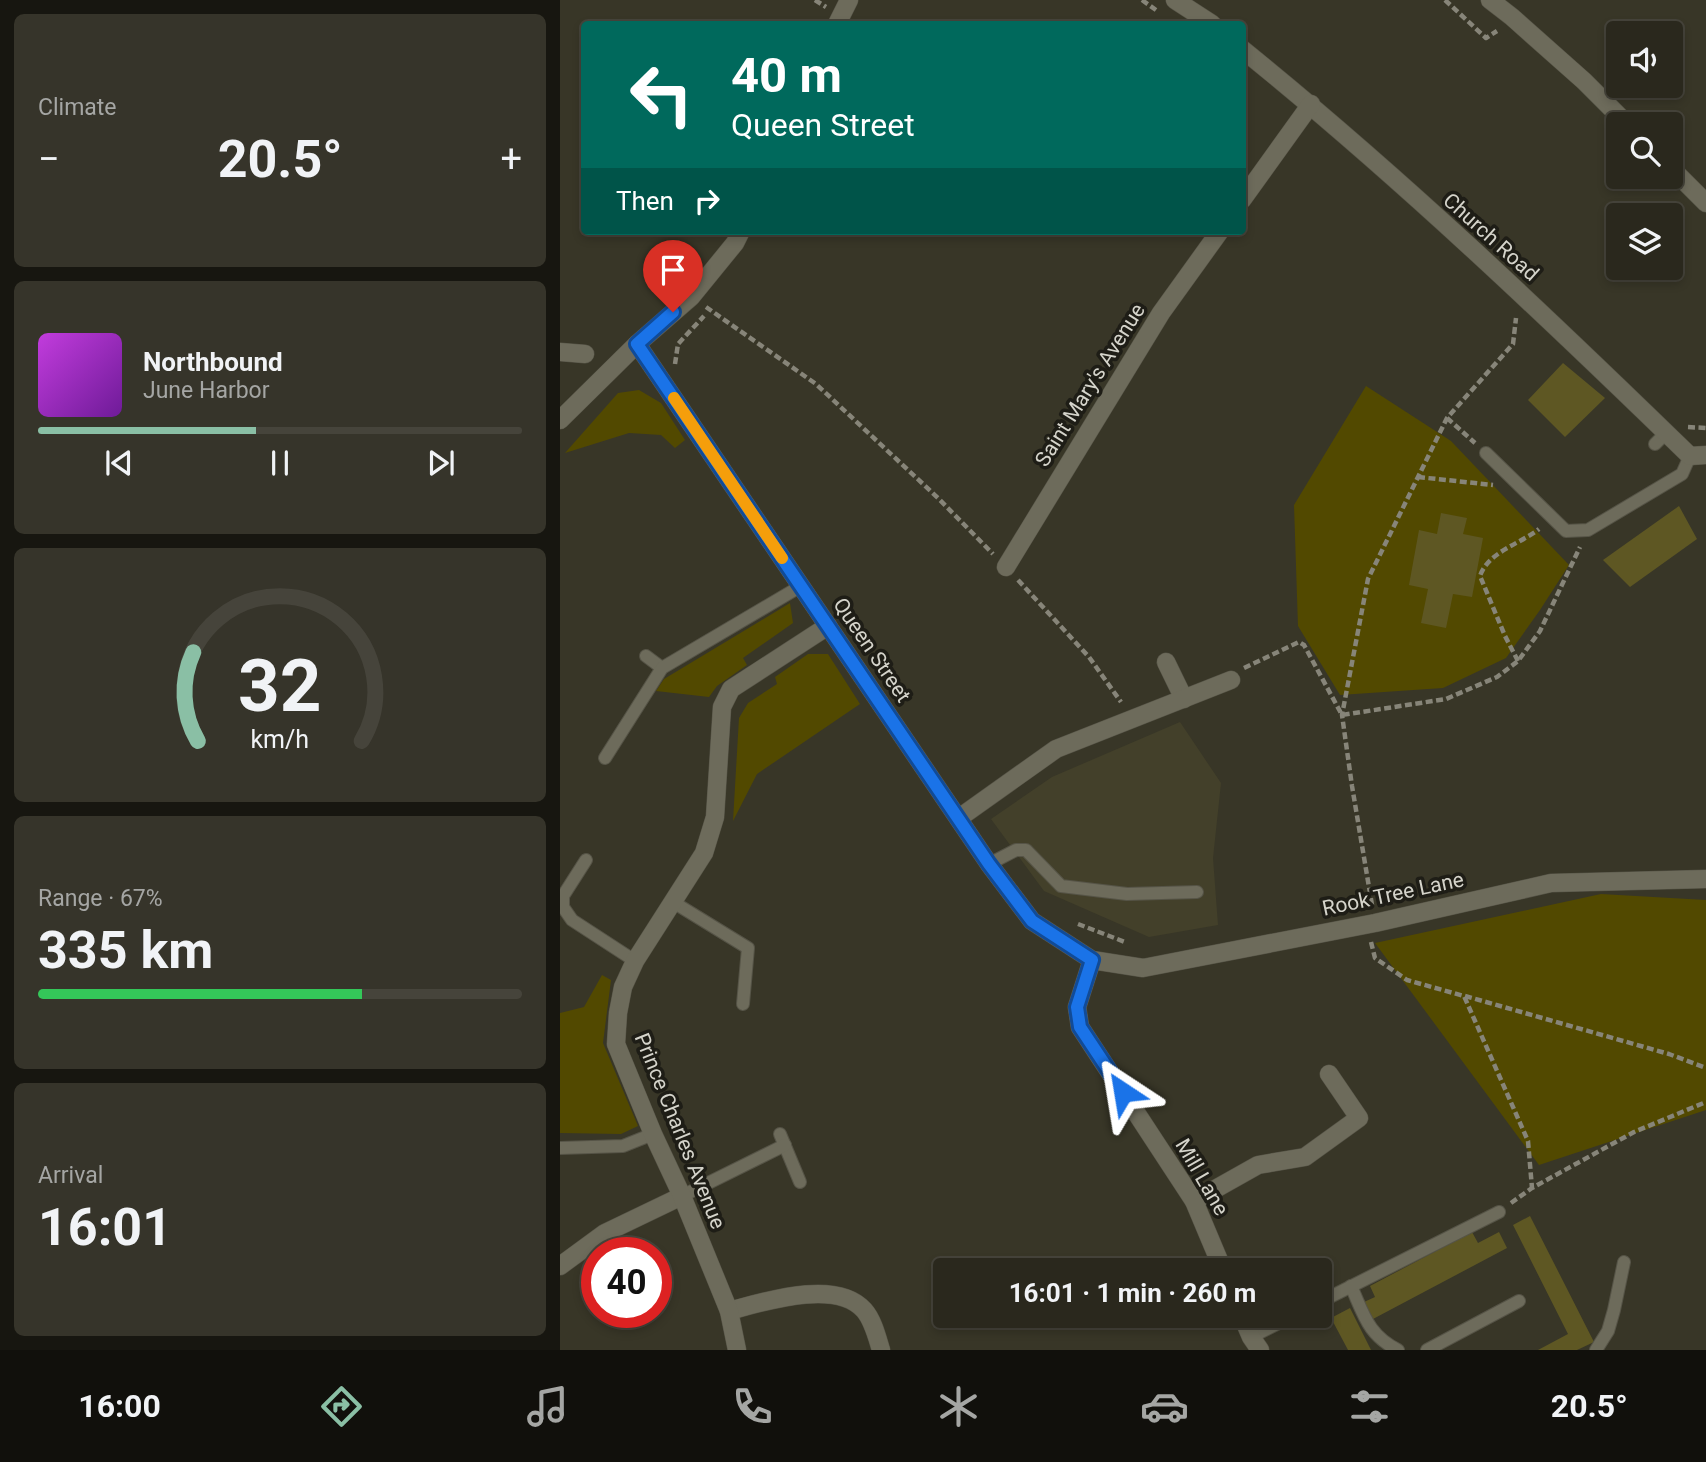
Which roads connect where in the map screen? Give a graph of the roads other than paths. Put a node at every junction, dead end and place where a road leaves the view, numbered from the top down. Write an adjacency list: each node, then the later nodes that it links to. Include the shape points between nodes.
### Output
1 (849, 0): 4 (street)
2 (1175, 0): 5 (street)
3 (1490, 0): 8 (street)
4 (838, 21)
5 (1207, 21)
6 (1246, 51): 7 (street, Church Road)
7 (1311, 104): 10 (street); 19 (street, Church Road, via 1545,316 1660,438)
8 (1615, 112)
9 (1683, 180): 11 (street)
10 (1246, 194)
11 (1706, 203)
12 (739, 235): 14 (street, via 691,296)
13 (1217, 235): 20 (street, Saint Mary's Avenue, via 1161,313)
14 (637, 344): 17 (street); 21 (street, Queen Street)
15 (560, 352): 16 (street)
16 (585, 354)
17 (560, 420)
18 (1486, 453): 19 (lane, via 1566,531 1588,530 1682,474)
19 (1698, 455)
20 (1006, 566)
21 (801, 586): 22 (street, Queen Street); 25 (lane)
22 (828, 626): 29 (street, Queen Street); 34 (street, Prince Charles Avenue, via 731,689 722,707 715,817 704,853)
23 (646, 656): 25 (lane)
24 (1166, 662): 27 (street)
25 (662, 668): 28 (lane)
26 (1231, 680): 27 (street)
27 (1184, 699): 29 (street, via 1056,749)
28 (605, 758)
29 (959, 818): 31 (street, Queen Street)
30 (586, 860): 36 (lane, via 564,896 563,907 572,920)
31 (989, 864): 33 (lane, via 1016,850 1026,850 1061,886 1127,894); 35 (street, Queen Street, via 1032,921)
32 (1706, 879): 35 (street, Rook Tree Lane, via 1551,883 1143,968)
33 (1197, 891)
34 (673, 902): 36 (street, Prince Charles Avenue); 37 (lane, via 748,948)
35 (1092, 960): 43 (street, Mill Lane, via 1077,1007 1080,1027)
36 (635, 961): 39 (street, Prince Charles Avenue, via 623,987 616,1044)
37 (743, 1004)
38 (1329, 1074): 43 (street, via 1359,1118 1305,1157 1258,1165)
39 (653, 1134): 40 (lane, via 623,1146); 42 (street, Prince Charles Avenue)
40 (560, 1148)
41 (800, 1182): 42 (lane, via 782,1140)
42 (682, 1196): 47 (street, via 605,1233); 51 (street, Prince Charles Avenue)
43 (1194, 1200): 45 (street, Mill Lane)
44 (1499, 1212): 48 (lane)
45 (1218, 1258)
46 (1624, 1262): 59 (lane, via 1608,1331)
47 (560, 1266)
48 (1351, 1286): 49 (lane); 57 (lane, via 1372,1332)
49 (1332, 1296)
50 (1519, 1301): 58 (lane)
51 (729, 1311): 55 (street, Prince Charles Avenue); 56 (street, via 784,1296 827,1294 851,1299 865,1311)
52 (1248, 1328): 54 (street)
53 (1277, 1328): 54 (lane)
54 (1255, 1344)
55 (737, 1350)
56 (881, 1350)
57 (1398, 1350)
58 (1427, 1350)
59 (1596, 1350)

